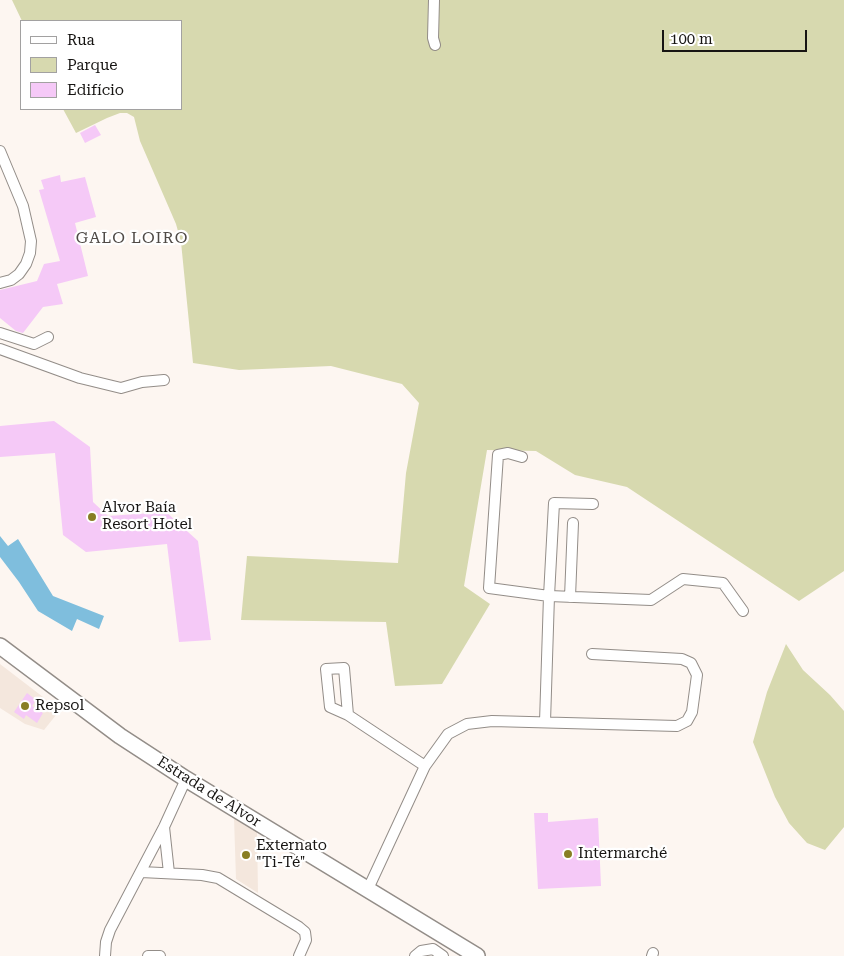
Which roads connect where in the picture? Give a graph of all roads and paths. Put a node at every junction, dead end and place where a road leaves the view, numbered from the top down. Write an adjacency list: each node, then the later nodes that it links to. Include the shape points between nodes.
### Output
1 (434, 0): 2 (street)
2 (435, 45)
3 (0, 151): 4 (street, via 23,206 31,241 28,259 19,274)
4 (0, 283)
5 (0, 333): 6 (street, via 34,344)
6 (48, 337)
7 (0, 349): 8 (street, via 80,378 121,388)
8 (164, 380)
9 (522, 457): 12 (street, via 508,453 498,456 489,588)
10 (592, 504): 12 (street, via 554,503)
11 (573, 522): 13 (street)
12 (549, 596): 13 (street); 18 (street)
13 (570, 596): 14 (street, via 651,600 683,579 723,583)
14 (743, 610)
15 (0, 646): 20 (street, Estrada de Alvor, via 120,736)
16 (592, 654): 18 (street, via 682,658 691,664 697,675 692,712 687,721 677,726)
17 (348, 714): 19 (street)
18 (544, 722): 19 (street, via 467,724 448,734)
19 (425, 766): 24 (street)
20 (186, 779): 21 (street); 24 (street, Estrada de Alvor)
21 (164, 827): 22 (street); 23 (street)
22 (140, 872): 23 (street); 25 (street, via 110,930)
23 (169, 873): 28 (street, via 218,878 300,927 306,940)
24 (368, 889): 31 (street, Estrada de Alvor)
25 (105, 956)
26 (148, 956): 27 (street)
27 (160, 956)
28 (299, 956)
29 (415, 956): 30 (street, via 433,949)
30 (443, 956)
31 (477, 956)

